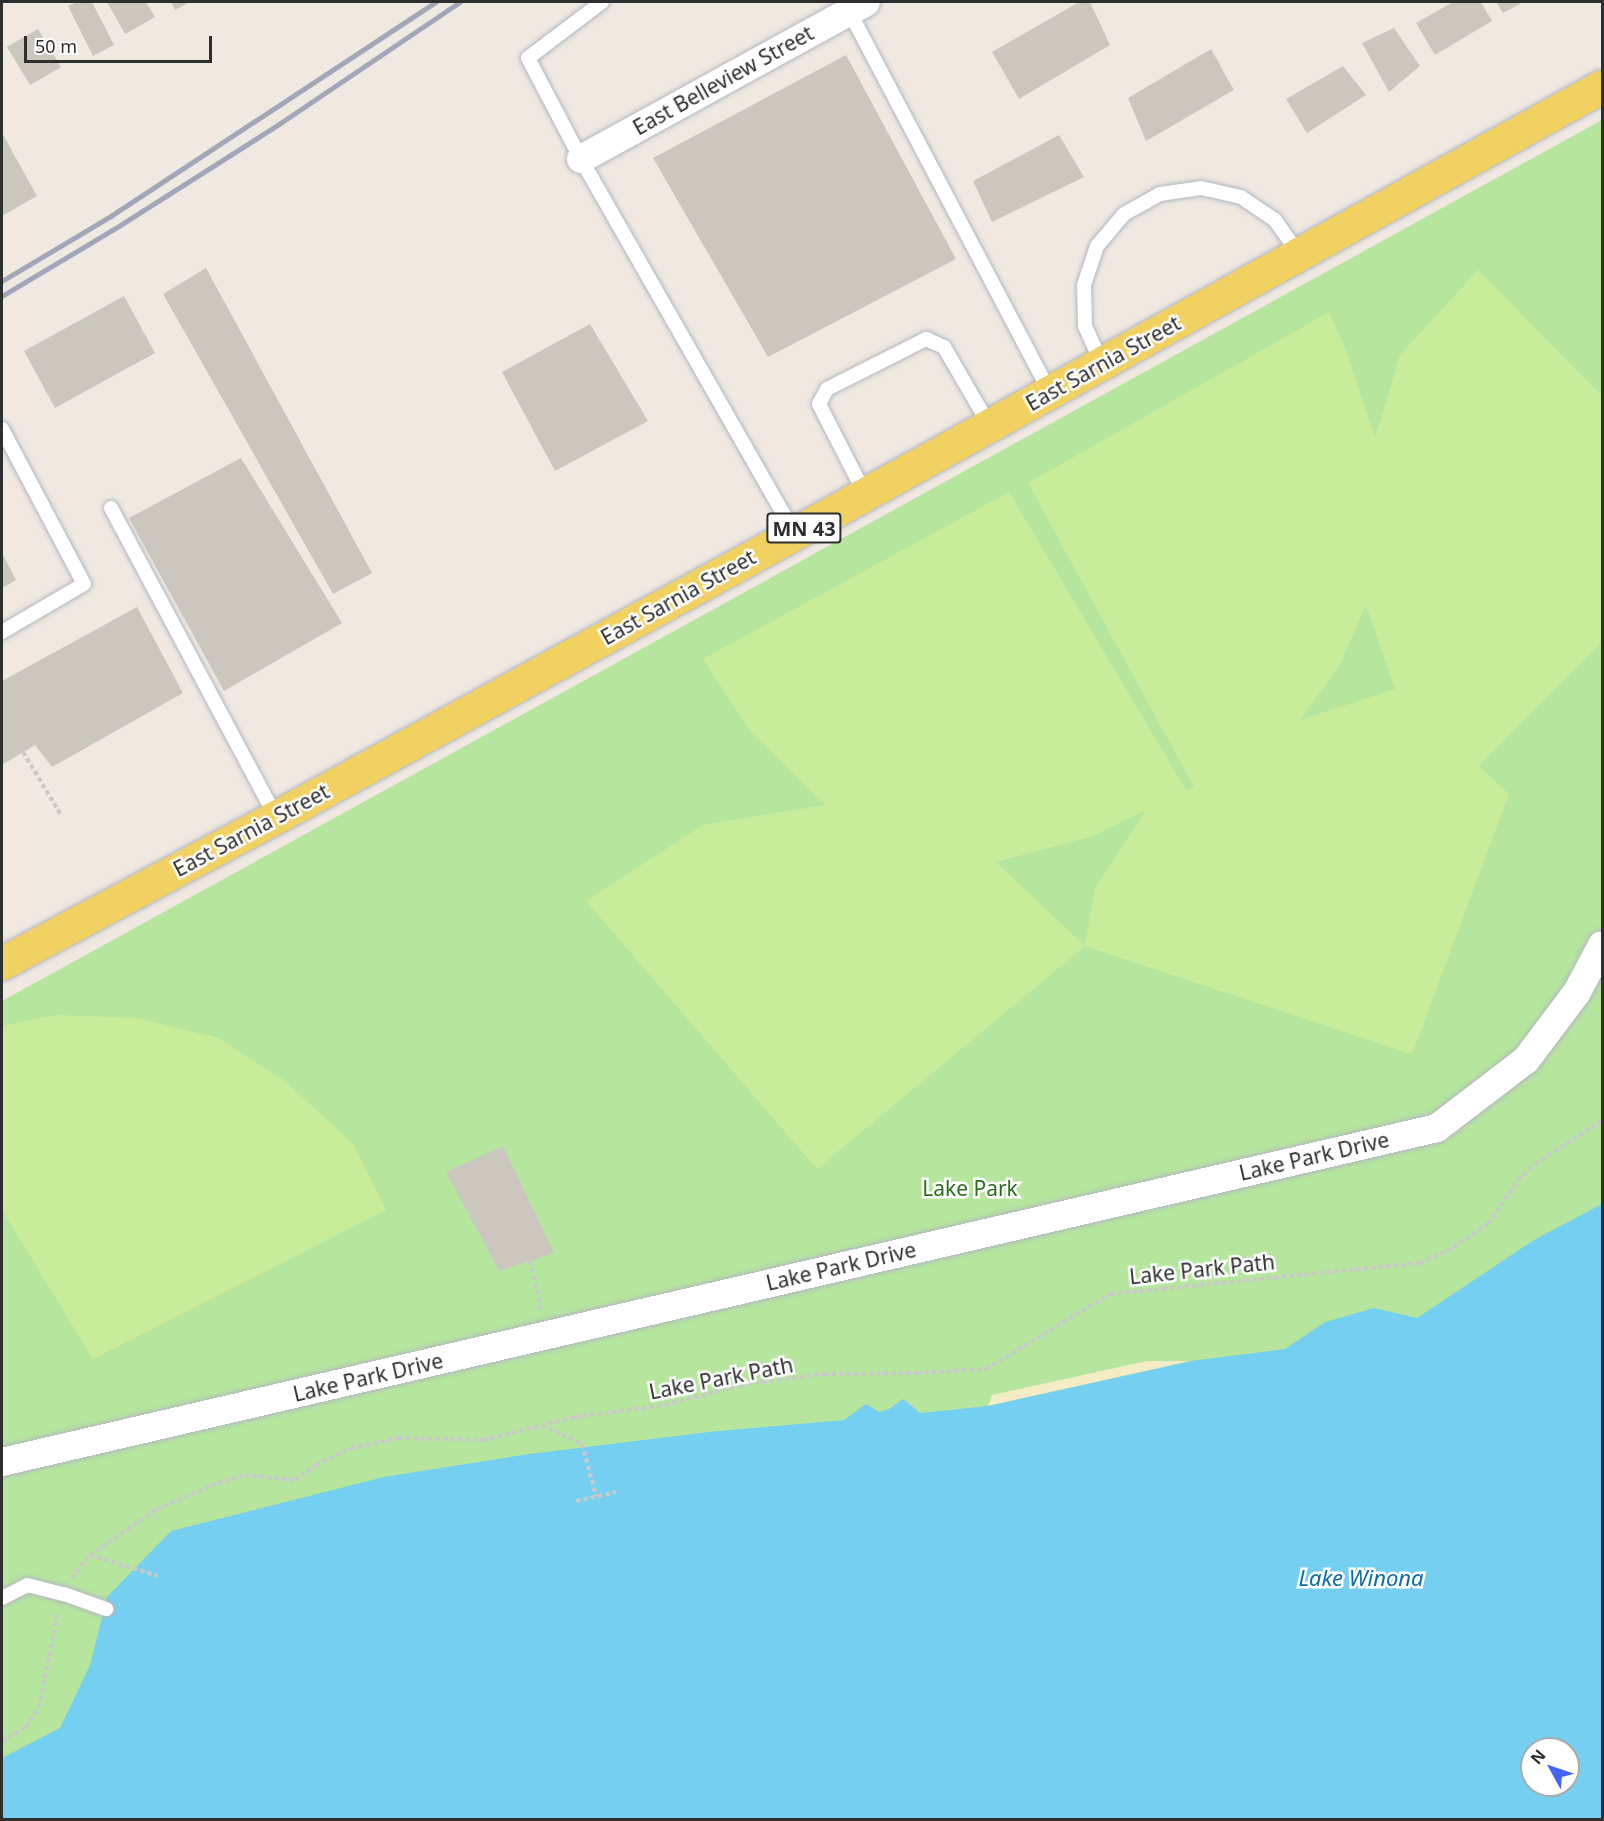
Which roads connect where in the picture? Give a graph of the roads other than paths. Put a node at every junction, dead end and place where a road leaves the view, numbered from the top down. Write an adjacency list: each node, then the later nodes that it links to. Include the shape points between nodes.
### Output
1 (602, 2): 4 (lane, via 528,58)
2 (857, 6): 4 (street, East Belleview Street); 7 (lane)
3 (1602, 86): 5 (main road, East Sarnia Street / MN 43)
4 (581, 159): 12 (lane)
5 (1299, 254): 6 (main road, East Sarnia Street / MN 43); 6 (lane, via 1275,220 1241,197 1201,188 1160,194 1124,214 1097,246 1084,285 1085,326)
6 (1102, 364): 7 (main road, East Sarnia Street / MN 43)
7 (1050, 392): 8 (main road, East Sarnia Street / MN 43)
8 (990, 426): 10 (main road, East Sarnia Street / MN 43); 10 (lane, via 944,347 926,339 827,389 819,404)
9 (2, 429): 13 (lane, via 84,584)
10 (865, 494): 12 (main road, East Sarnia Street / MN 43)
11 (111, 508): 14 (lane)
12 (794, 533): 14 (main road, East Sarnia Street / MN 43)
13 (2, 632)
14 (276, 817): 16 (main road, East Sarnia Street / MN 43)
15 (1602, 945): 17 (street, Lake Park Drive, via 1577,992 1526,1060 1437,1128)
16 (2, 963)
17 (2, 1462)
18 (2, 1598): 19 (lane, via 27,1585)
19 (106, 1609)

